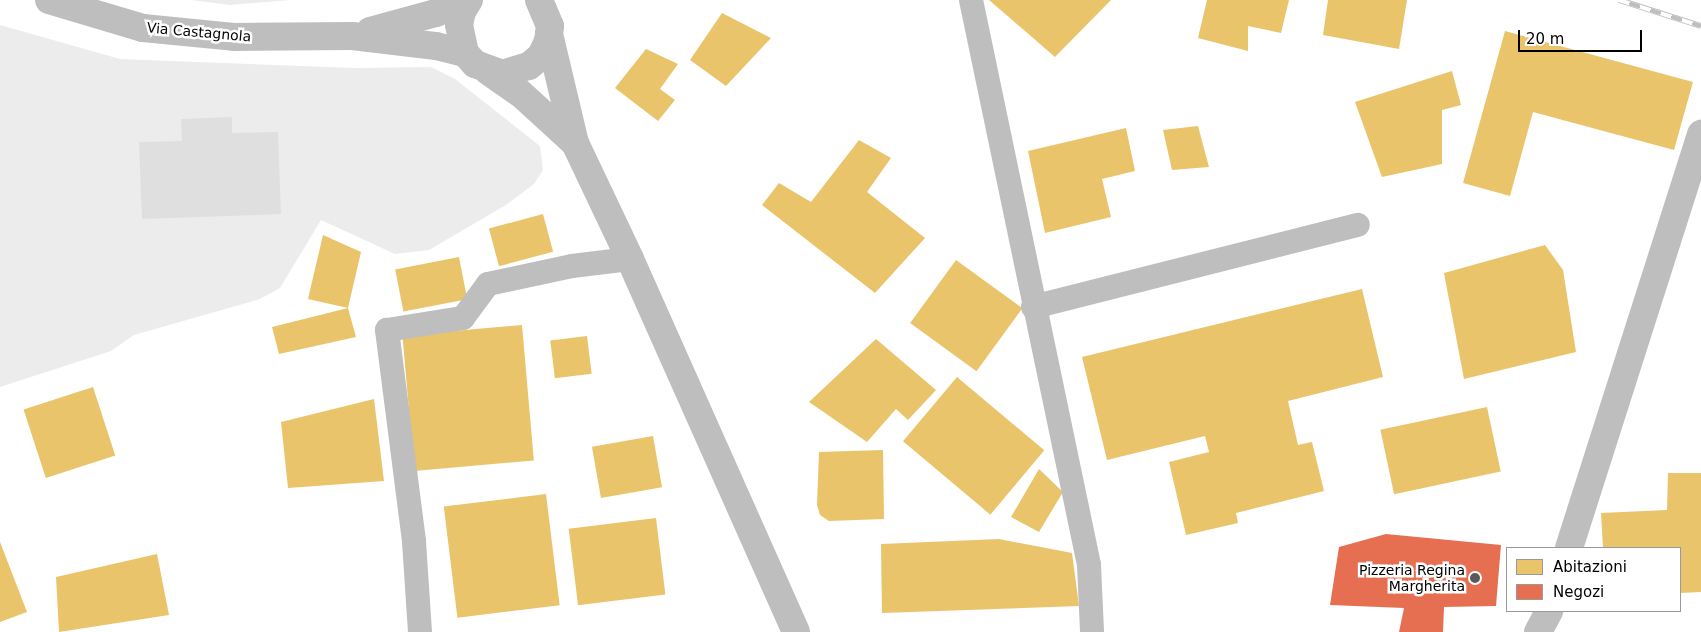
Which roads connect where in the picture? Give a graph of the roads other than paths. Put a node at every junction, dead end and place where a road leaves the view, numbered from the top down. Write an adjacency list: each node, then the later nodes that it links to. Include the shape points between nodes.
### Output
1 (49, 0): 5 (street, Via Castagnola, via 143,28 234,38)
2 (468, 0): 5 (street, via 404,23); 6 (street, via 459,25)
3 (971, 0): 12 (lane)
4 (550, 14): 7 (street, via 541,56 529,66 502,74); 9 (street)
5 (352, 36): 6 (street)
6 (465, 52): 7 (street)
7 (487, 71): 9 (street, via 520,92)
8 (1701, 134): 13 (street)
9 (575, 143): 11 (street)
10 (1358, 225): 12 (lane)
11 (630, 258): 15 (lane, via 572,266 488,284 463,318 387,330 414,541); 16 (street)
12 (1033, 307): 17 (lane, via 1088,565)
13 (1568, 547)
14 (1548, 612): 18 (street)
15 (420, 632)
16 (796, 632)
17 (1092, 632)
18 (1538, 632)

